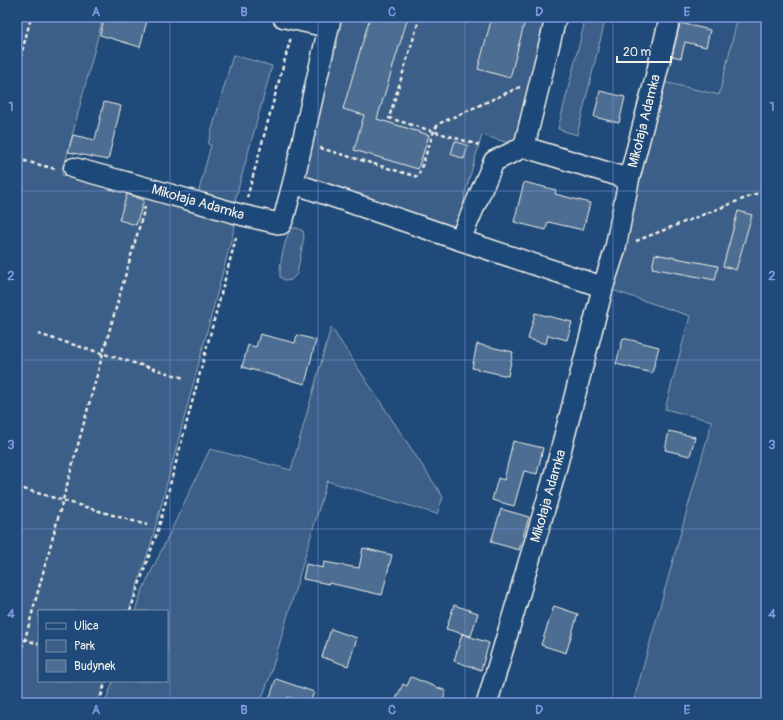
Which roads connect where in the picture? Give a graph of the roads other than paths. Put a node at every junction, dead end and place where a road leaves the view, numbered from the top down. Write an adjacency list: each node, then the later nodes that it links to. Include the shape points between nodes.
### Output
1 (556, 17): 5 (street)
2 (670, 17): 7 (street, Mikołaja Adamka)
3 (289, 19): 4 (street, Mikołaja Adamka)
4 (330, 22): 8 (street, Mikołaja Adamka)
5 (524, 147): 7 (street, Mikołaja Adamka); 9 (street, via 494,161)
6 (74, 168): 8 (street, Mikołaja Adamka, via 280,224)
7 (629, 179): 10 (street, Mikołaja Adamka, via 615,250)
8 (293, 183): 9 (street)
9 (460, 240): 10 (street)
10 (603, 287): 11 (street, Mikołaja Adamka, via 552,484)
11 (487, 703)

